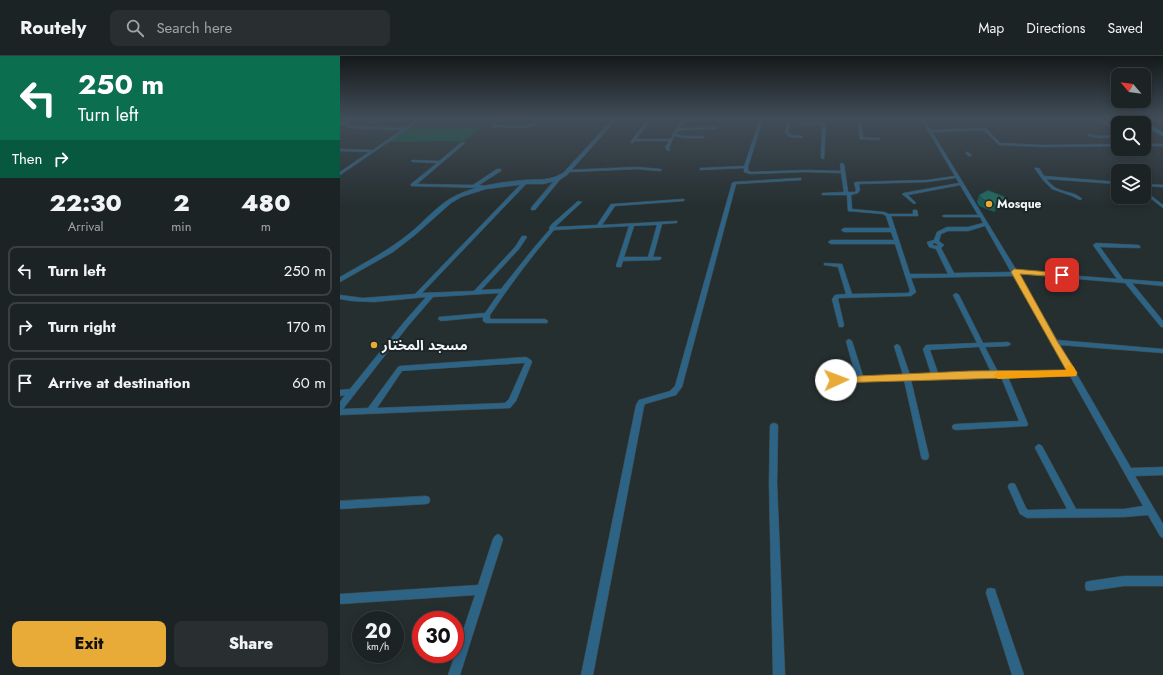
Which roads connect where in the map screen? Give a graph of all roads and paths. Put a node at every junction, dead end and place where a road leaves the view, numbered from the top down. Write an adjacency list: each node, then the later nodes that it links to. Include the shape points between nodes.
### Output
1 (379, 148): 8 (street)
2 (457, 148): 11 (street)
3 (589, 148): 18 (street)
4 (752, 148): 13 (street)
5 (823, 148): 9 (street)
6 (939, 148): 23 (street)
7 (340, 150): 8 (street)
8 (374, 151): 20 (street)
9 (823, 158)
10 (413, 161): 11 (street)
11 (441, 162): 29 (street, via 413,185)
12 (842, 164): 19 (street)
13 (746, 167): 14 (street); 19 (street, via 746,171 750,173)
14 (702, 169)
15 (1037, 169): 22 (street)
16 (499, 170): 29 (street)
17 (660, 170): 18 (street, via 637,168)
18 (569, 171): 21 (street)
19 (843, 172): 34 (street)
20 (340, 174)
21 (561, 176): 25 (street, via 550,181); 42 (street)
22 (1043, 177): 26 (street); 36 (street, via 1056,190 1074,194)
23 (956, 178): 27 (street); 32 (street, via 856,183)
24 (799, 179): 119 (street, via 734,183 678,387 672,393 642,402 640,405)
25 (526, 182): 31 (street); 72 (street)
26 (1111, 182)
27 (960, 184): 40 (street, via 904,194); 46 (street)
28 (1151, 185): 30 (street)
29 (474, 186): 31 (street)
30 (1163, 186)
31 (485, 187): 67 (street, via 449,202 391,252)
32 (856, 193): 34 (street); 39 (street)
33 (824, 194): 34 (street)
34 (847, 194): 39 (street)
35 (1151, 197): 41 (street)
36 (1080, 199)
37 (683, 200): 51 (street, via 613,205)
38 (580, 202): 52 (street, via 554,224)
39 (850, 203): 44 (street, via 850,210)
40 (914, 203)
41 (1163, 206)
42 (532, 209)
43 (914, 211): 44 (street, via 916,215)
44 (888, 215): 54 (street)
45 (944, 216): 46 (street)
46 (981, 216): 50 (street)
47 (674, 222): 48 (street)
48 (660, 223): 49 (street); 60 (street)
49 (632, 224): 51 (street); 59 (street)
50 (985, 224): 64 (street); 65 (street, via 968,229 946,229 939,233 936,242 930,242 931,246 938,248)
51 (600, 226): 52 (street)
52 (553, 229): 70 (street)
53 (844, 230): 54 (street)
54 (893, 230): 57 (street)
55 (524, 237): 71 (street)
56 (831, 242): 57 (street)
57 (897, 242): 66 (street)
58 (1138, 247): 68 (street, via 1096,245)
59 (622, 258): 60 (street); 63 (street)
60 (650, 258): 61 (street)
61 (659, 258)
62 (826, 264): 74 (street, via 840,265)
63 (619, 266)
64 (1015, 273): 65 (street); 68 (street); 83 (street)
65 (952, 275): 66 (street)
66 (908, 276): 74 (street, via 912,292 910,295)
67 (340, 280)
68 (1124, 280): 69 (street); 81 (street)
69 (1163, 284)
70 (503, 291): 71 (street); 77 (street)
71 (476, 292): 73 (street)
72 (417, 295): 73 (street); 76 (street, via 374,301)
73 (431, 295): 95 (street)
74 (848, 295): 80 (street, via 837,296 835,299)
75 (956, 295): 84 (street)
76 (340, 297)
77 (487, 315): 78 (street); 79 (street, via 486,321 490,322)
78 (441, 319)
79 (545, 321)
80 (841, 324)
81 (1163, 325)
82 (850, 341): 93 (street)
83 (1053, 342): 87 (street); 88 (street)
84 (981, 344): 85 (street); 89 (street); 91 (street, via 927,348)
85 (1008, 344)
86 (897, 346): 92 (street)
87 (1163, 351)
88 (1073, 373): 90 (street); 105 (street)
89 (996, 375): 90 (street); 91 (street)
90 (1004, 375): 101 (street, via 1024,424)
91 (935, 376): 92 (street)
92 (906, 377): 93 (street); 103 (street)
93 (860, 379): 94 (street)
94 (836, 380)
95 (352, 392): 96 (street); 97 (street)
96 (340, 393)
97 (340, 408)
98 (370, 411): 98 (street, via 507,406 512,401 529,362 526,360 404,368 397,371); 99 (street)
99 (340, 412)
100 (774, 426): 120 (street, via 773,483)
101 (956, 427)
102 (1039, 448): 110 (street)
103 (925, 456)
104 (1163, 471): 105 (street)
105 (1129, 472): 109 (street)
106 (1012, 487): 110 (street, via 1024,513)
107 (426, 500): 108 (street)
108 (340, 505)
109 (1149, 510): 110 (street); 111 (street)
110 (1074, 514)
111 (1163, 533)
112 (498, 539): 115 (street)
113 (1163, 581): 114 (street)
114 (1090, 586)
115 (482, 590): 117 (street); 118 (street)
116 (992, 593): 121 (street)
117 (340, 599)
118 (454, 675)
119 (587, 675)
120 (779, 675)
121 (1018, 675)

